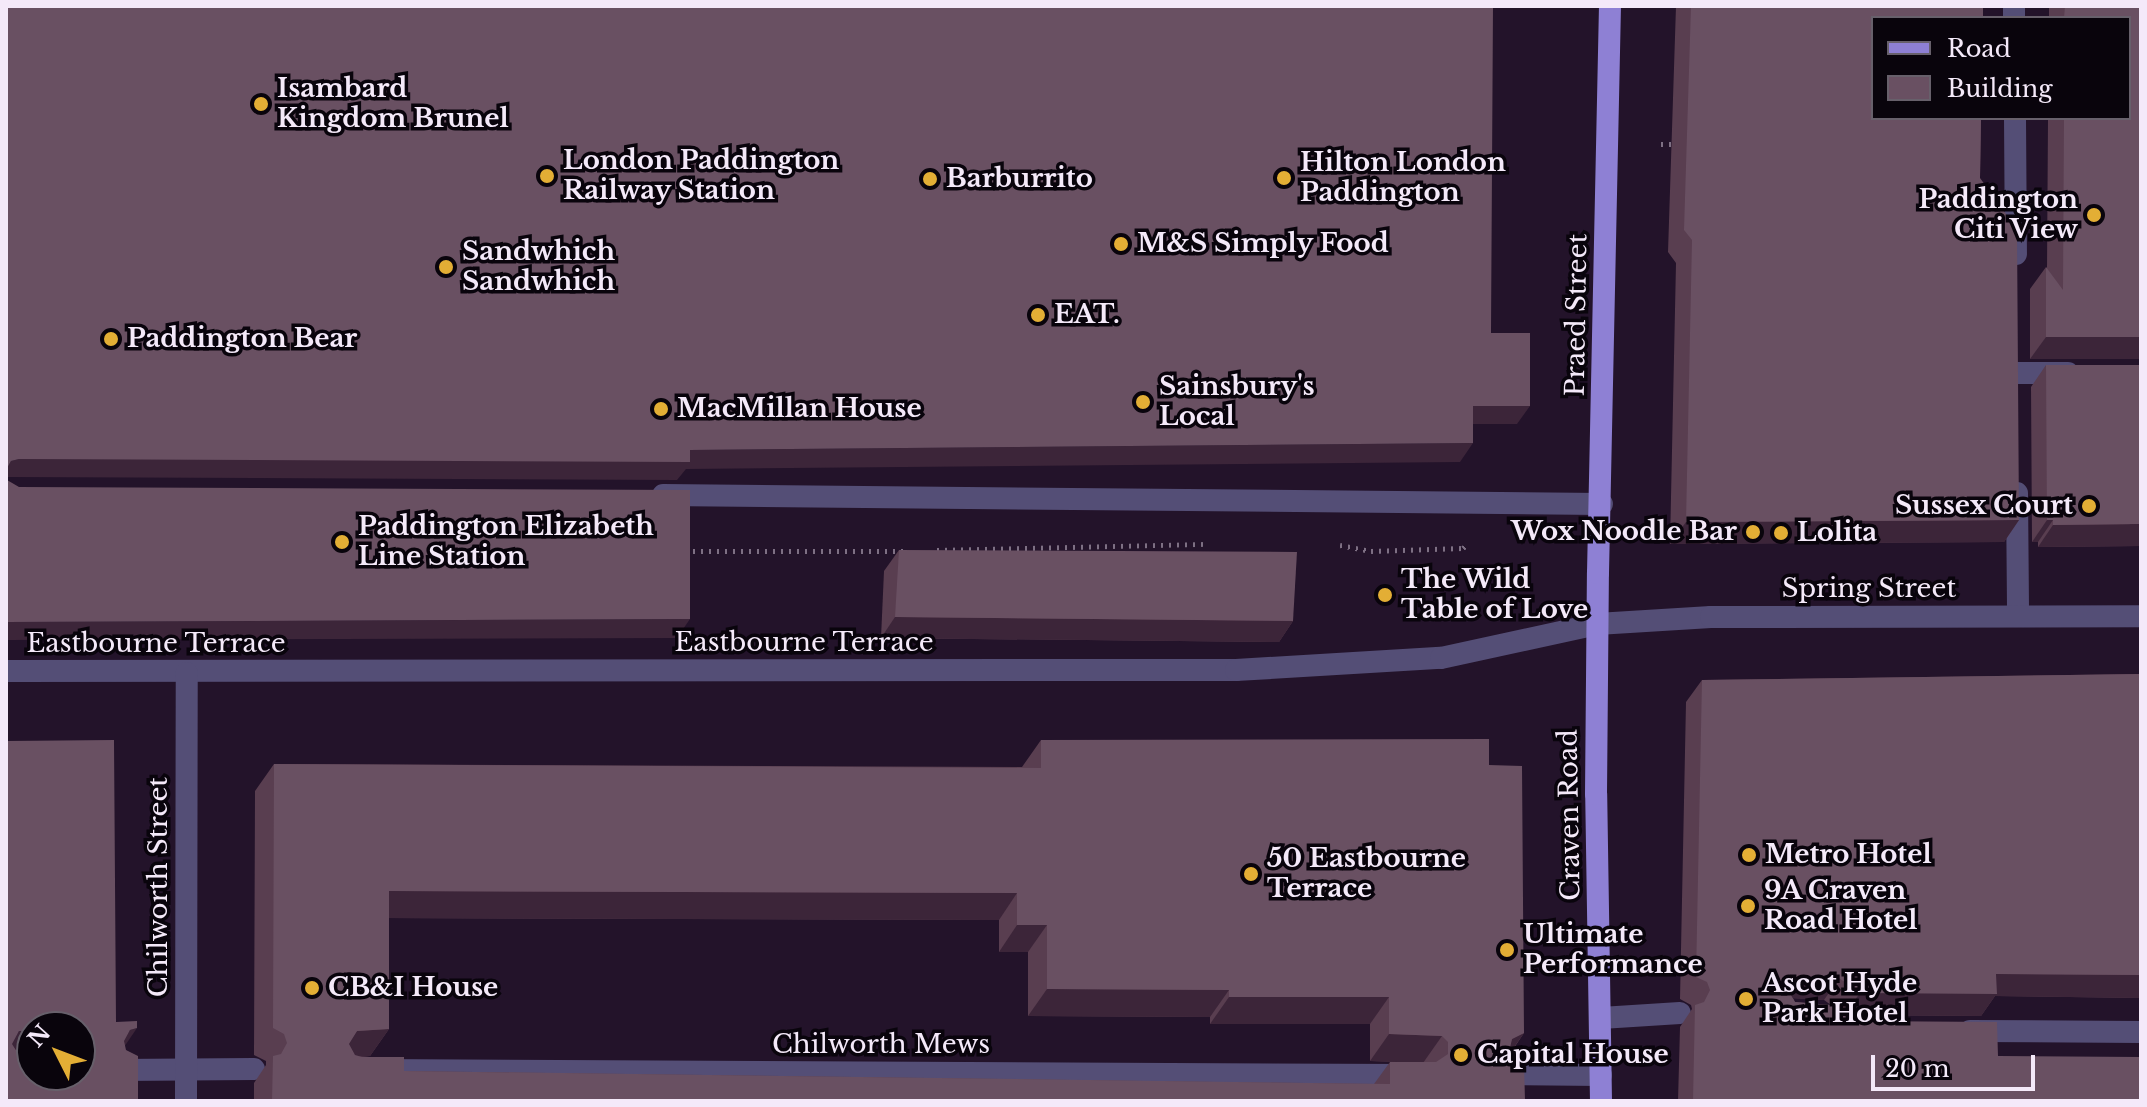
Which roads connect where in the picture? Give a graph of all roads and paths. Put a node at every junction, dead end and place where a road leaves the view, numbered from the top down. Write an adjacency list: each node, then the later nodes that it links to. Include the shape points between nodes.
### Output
1 (1610, 6): 11 (main road, Praed Street)
2 (2015, 120): 5 (street)
3 (1661, 144): 4 (path)
4 (1671, 144)
5 (2016, 277)
6 (2017, 373): 7 (street)
7 (2086, 373)
8 (2017, 469): 19 (street)
9 (641, 495): 10 (street)
10 (1510, 503): 11 (street); 13 (path, via 1505,530 1481,534 1463,548 1371,551)
11 (1602, 504): 21 (main road, Praed Street)
12 (1211, 544): 15 (path)
13 (1335, 544)
14 (678, 550): 16 (path)
15 (924, 550)
16 (690, 551): 17 (path); 18 (path)
17 (908, 551)
18 (690, 564)
19 (2018, 616): 20 (street, Spring Street); 21 (street, Spring Street, via 1711,617)
20 (2141, 616)
21 (1597, 624): 23 (street, Eastbourne Terrace, via 1441,658 1236,670); 25 (main road, Craven Road)
22 (6, 671): 23 (street, Eastbourne Terrace)
23 (187, 673): 28 (street, Chilworth Street)
24 (1680, 1013): 25 (street)
25 (1601, 1018): 34 (main road, Craven Road)
26 (1950, 1031): 27 (street)
27 (2141, 1032)
28 (186, 1069): 29 (street); 30 (street); 35 (street, Chilworth Street)
29 (254, 1069)
30 (118, 1070)
31 (344, 1070): 33 (street, Chilworth Mews)
32 (1505, 1074): 34 (street)
33 (1417, 1075)
34 (1601, 1075): 36 (main road, Craven Road)
35 (186, 1101)
36 (1601, 1101)

